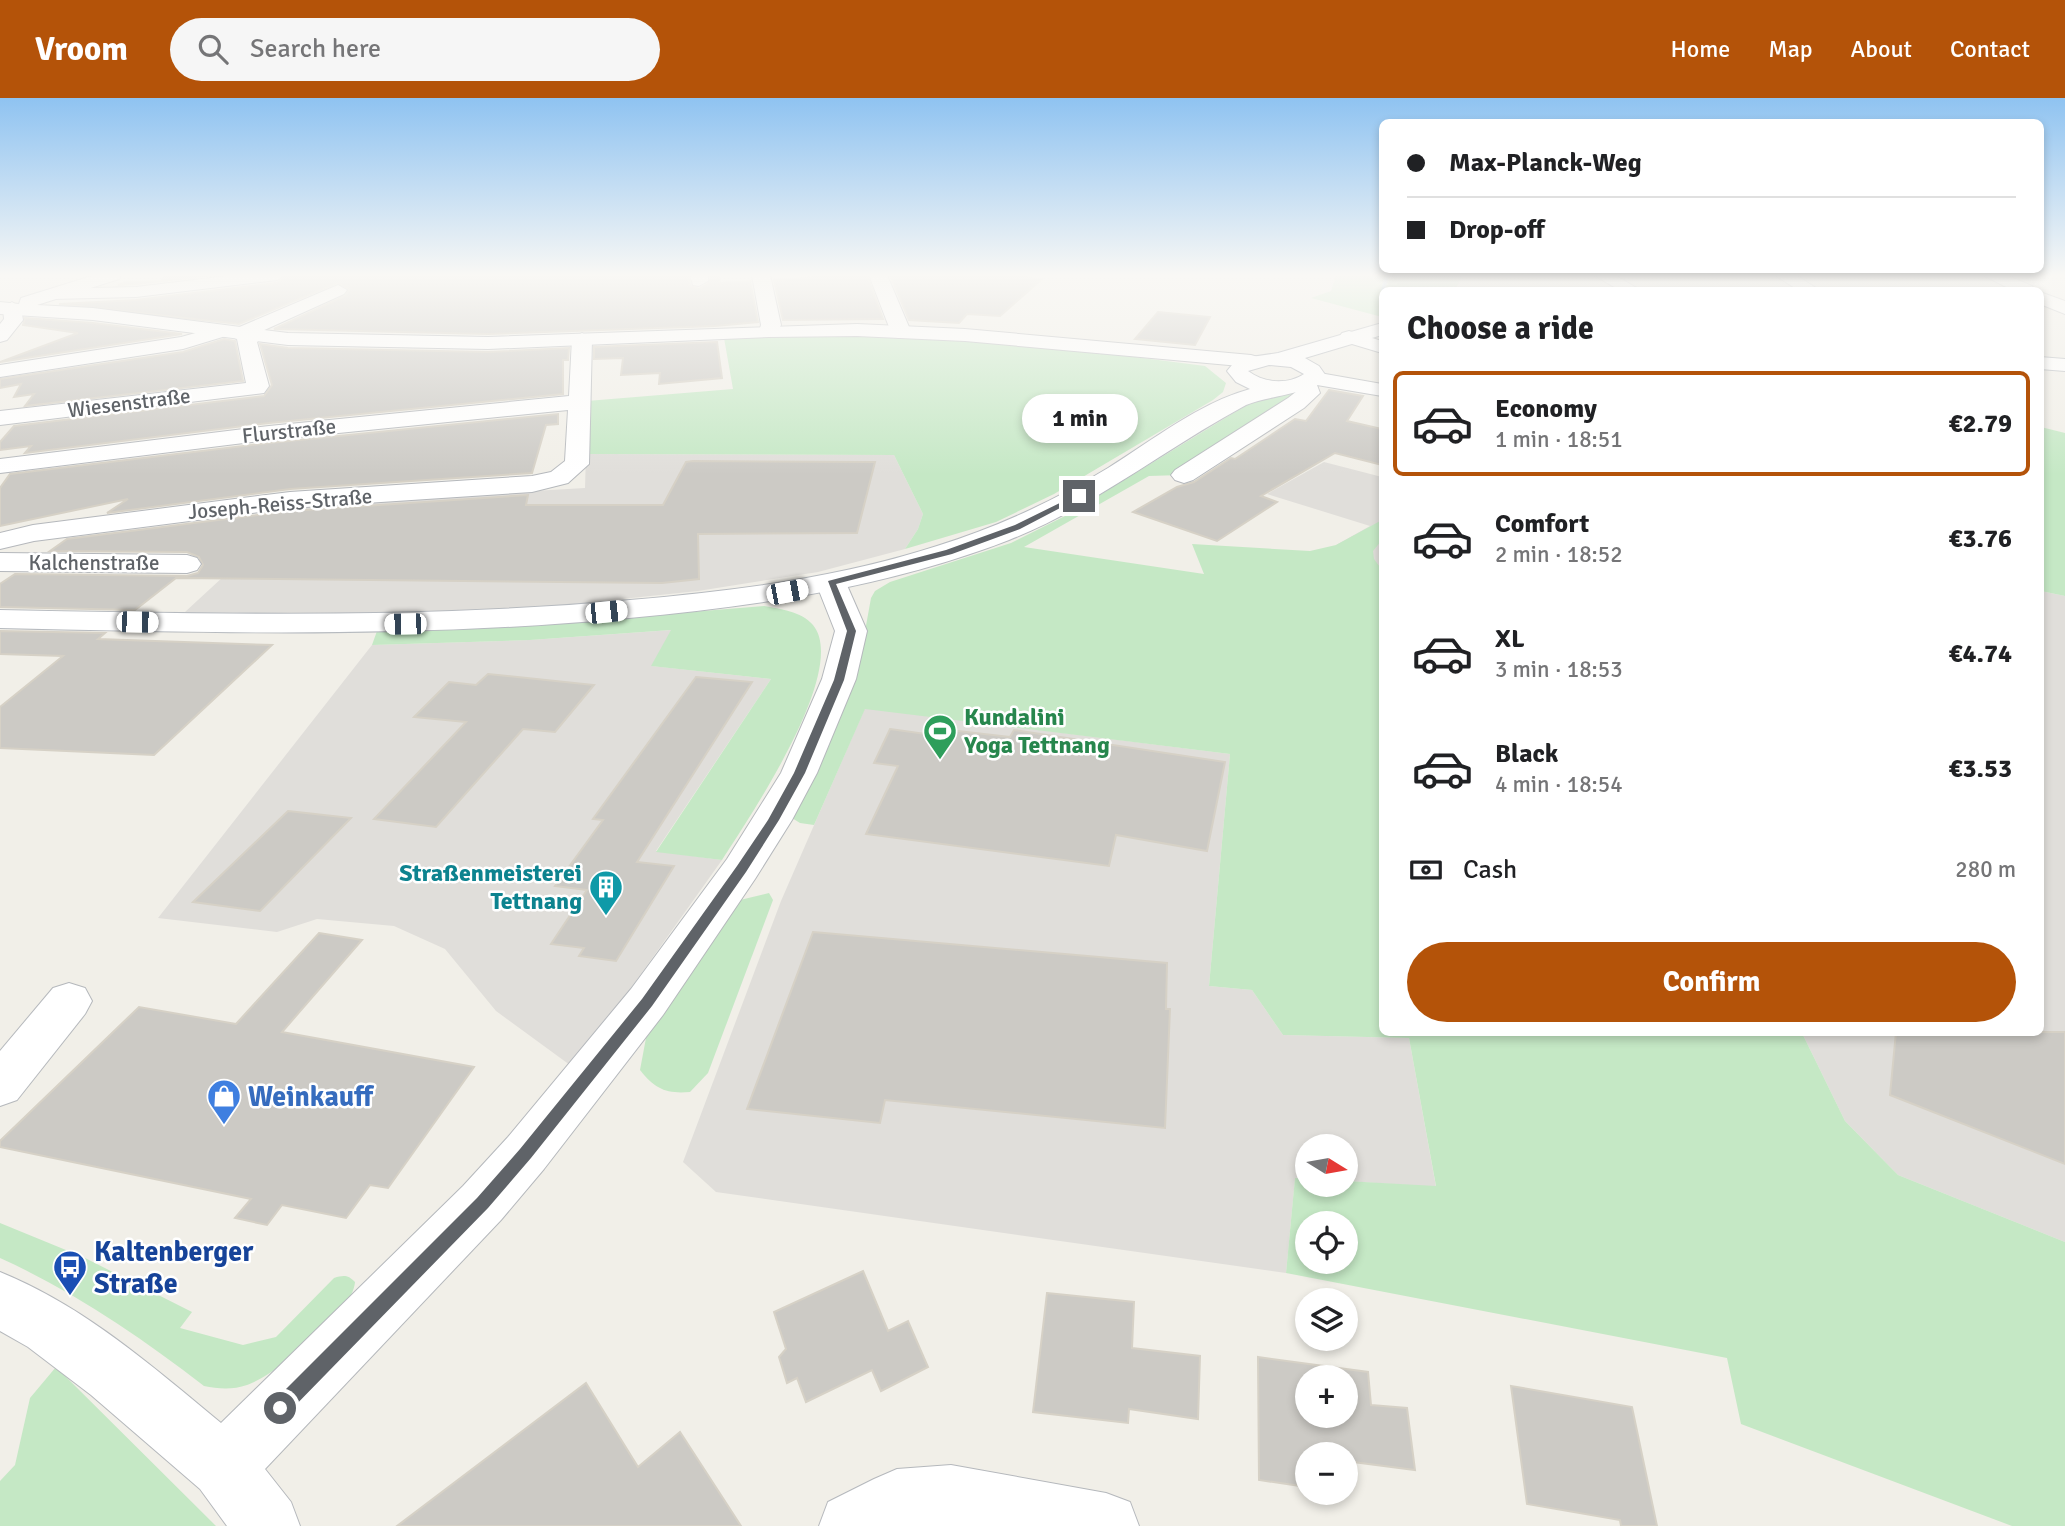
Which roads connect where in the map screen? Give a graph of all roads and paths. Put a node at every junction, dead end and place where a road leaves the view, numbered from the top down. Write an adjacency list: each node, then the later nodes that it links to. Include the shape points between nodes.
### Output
1 (191, 342): 11 (street)
2 (246, 342): 15 (street, Wiesenstraße, via 258,386)
3 (388, 342): 4 (street)
4 (472, 342)
5 (582, 342): 14 (street)
6 (1033, 342): 12 (street, via 1189,357)
7 (1344, 342): 10 (street)
8 (2044, 363): 9 (street)
9 (2065, 365)
10 (1310, 370): 12 (street, via 1276,386); 12 (street, via 1278,360); 13 (street); 17 (street, via 1310,393)
11 (0, 371)
12 (1245, 378): 20 (street, via 1079,496 1017,527 949,552)
13 (1379, 389)
14 (579, 402): 16 (street, Flurstraße); 18 (street, Joseph-Reiss-Straße, via 577,464 559,478 532,484 277,502 33,534)
15 (0, 418)
16 (0, 466)
17 (1184, 475)
18 (1, 552): 19 (street, Kalchenstraße)
19 (187, 564)
20 (831, 583): 21 (street, via 743,597 492,620 299,625); 25 (street, via 851,631 839,680 799,773 741,869 647,1002 517,1163)
21 (0, 619)
22 (69, 1001): 23 (street)
23 (0, 1086)
24 (0, 1300): 25 (street, via 49,1326 113,1373)
25 (223, 1466): 26 (street)
26 (267, 1526)
27 (852, 1526): 28 (street, via 897,1502 951,1498)
28 (1106, 1526)

